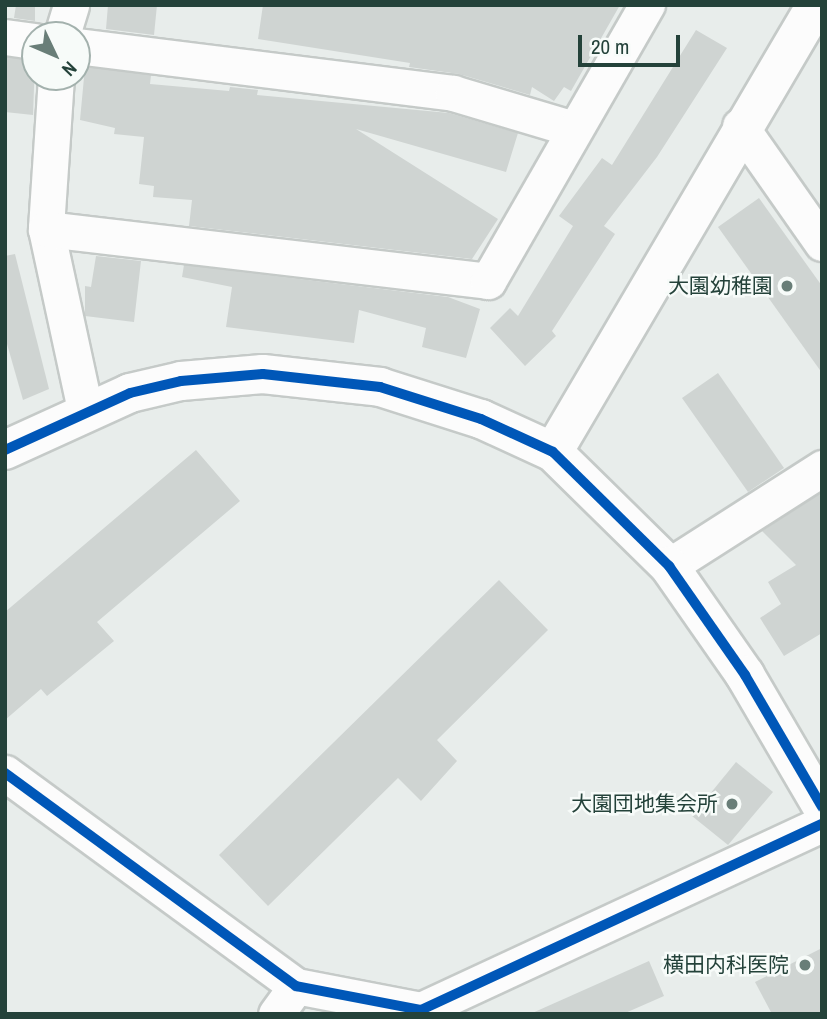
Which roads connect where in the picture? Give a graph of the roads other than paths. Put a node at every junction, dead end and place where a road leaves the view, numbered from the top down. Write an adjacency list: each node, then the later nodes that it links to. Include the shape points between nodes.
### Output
1 (647, 5): 6 (street)
2 (816, 5): 5 (street)
3 (91, 48): 6 (street, via 453,93)
4 (55, 91): 7 (street)
5 (740, 126): 8 (street); 11 (street)
6 (574, 129): 7 (street, via 488,281)
7 (46, 229): 9 (street)
8 (822, 243)
9 (85, 410): 10 (street); 11 (street, via 181,381 263,374 323,378 393,391 481,419)
10 (5, 450)
11 (553, 452): 13 (street)
12 (822, 468): 13 (street)
13 (669, 566): 15 (street, via 745,675)
14 (5, 773): 17 (street)
15 (822, 807)
16 (822, 824): 17 (street, via 421,1010)
17 (296, 986): 18 (street)
18 (276, 1014)

